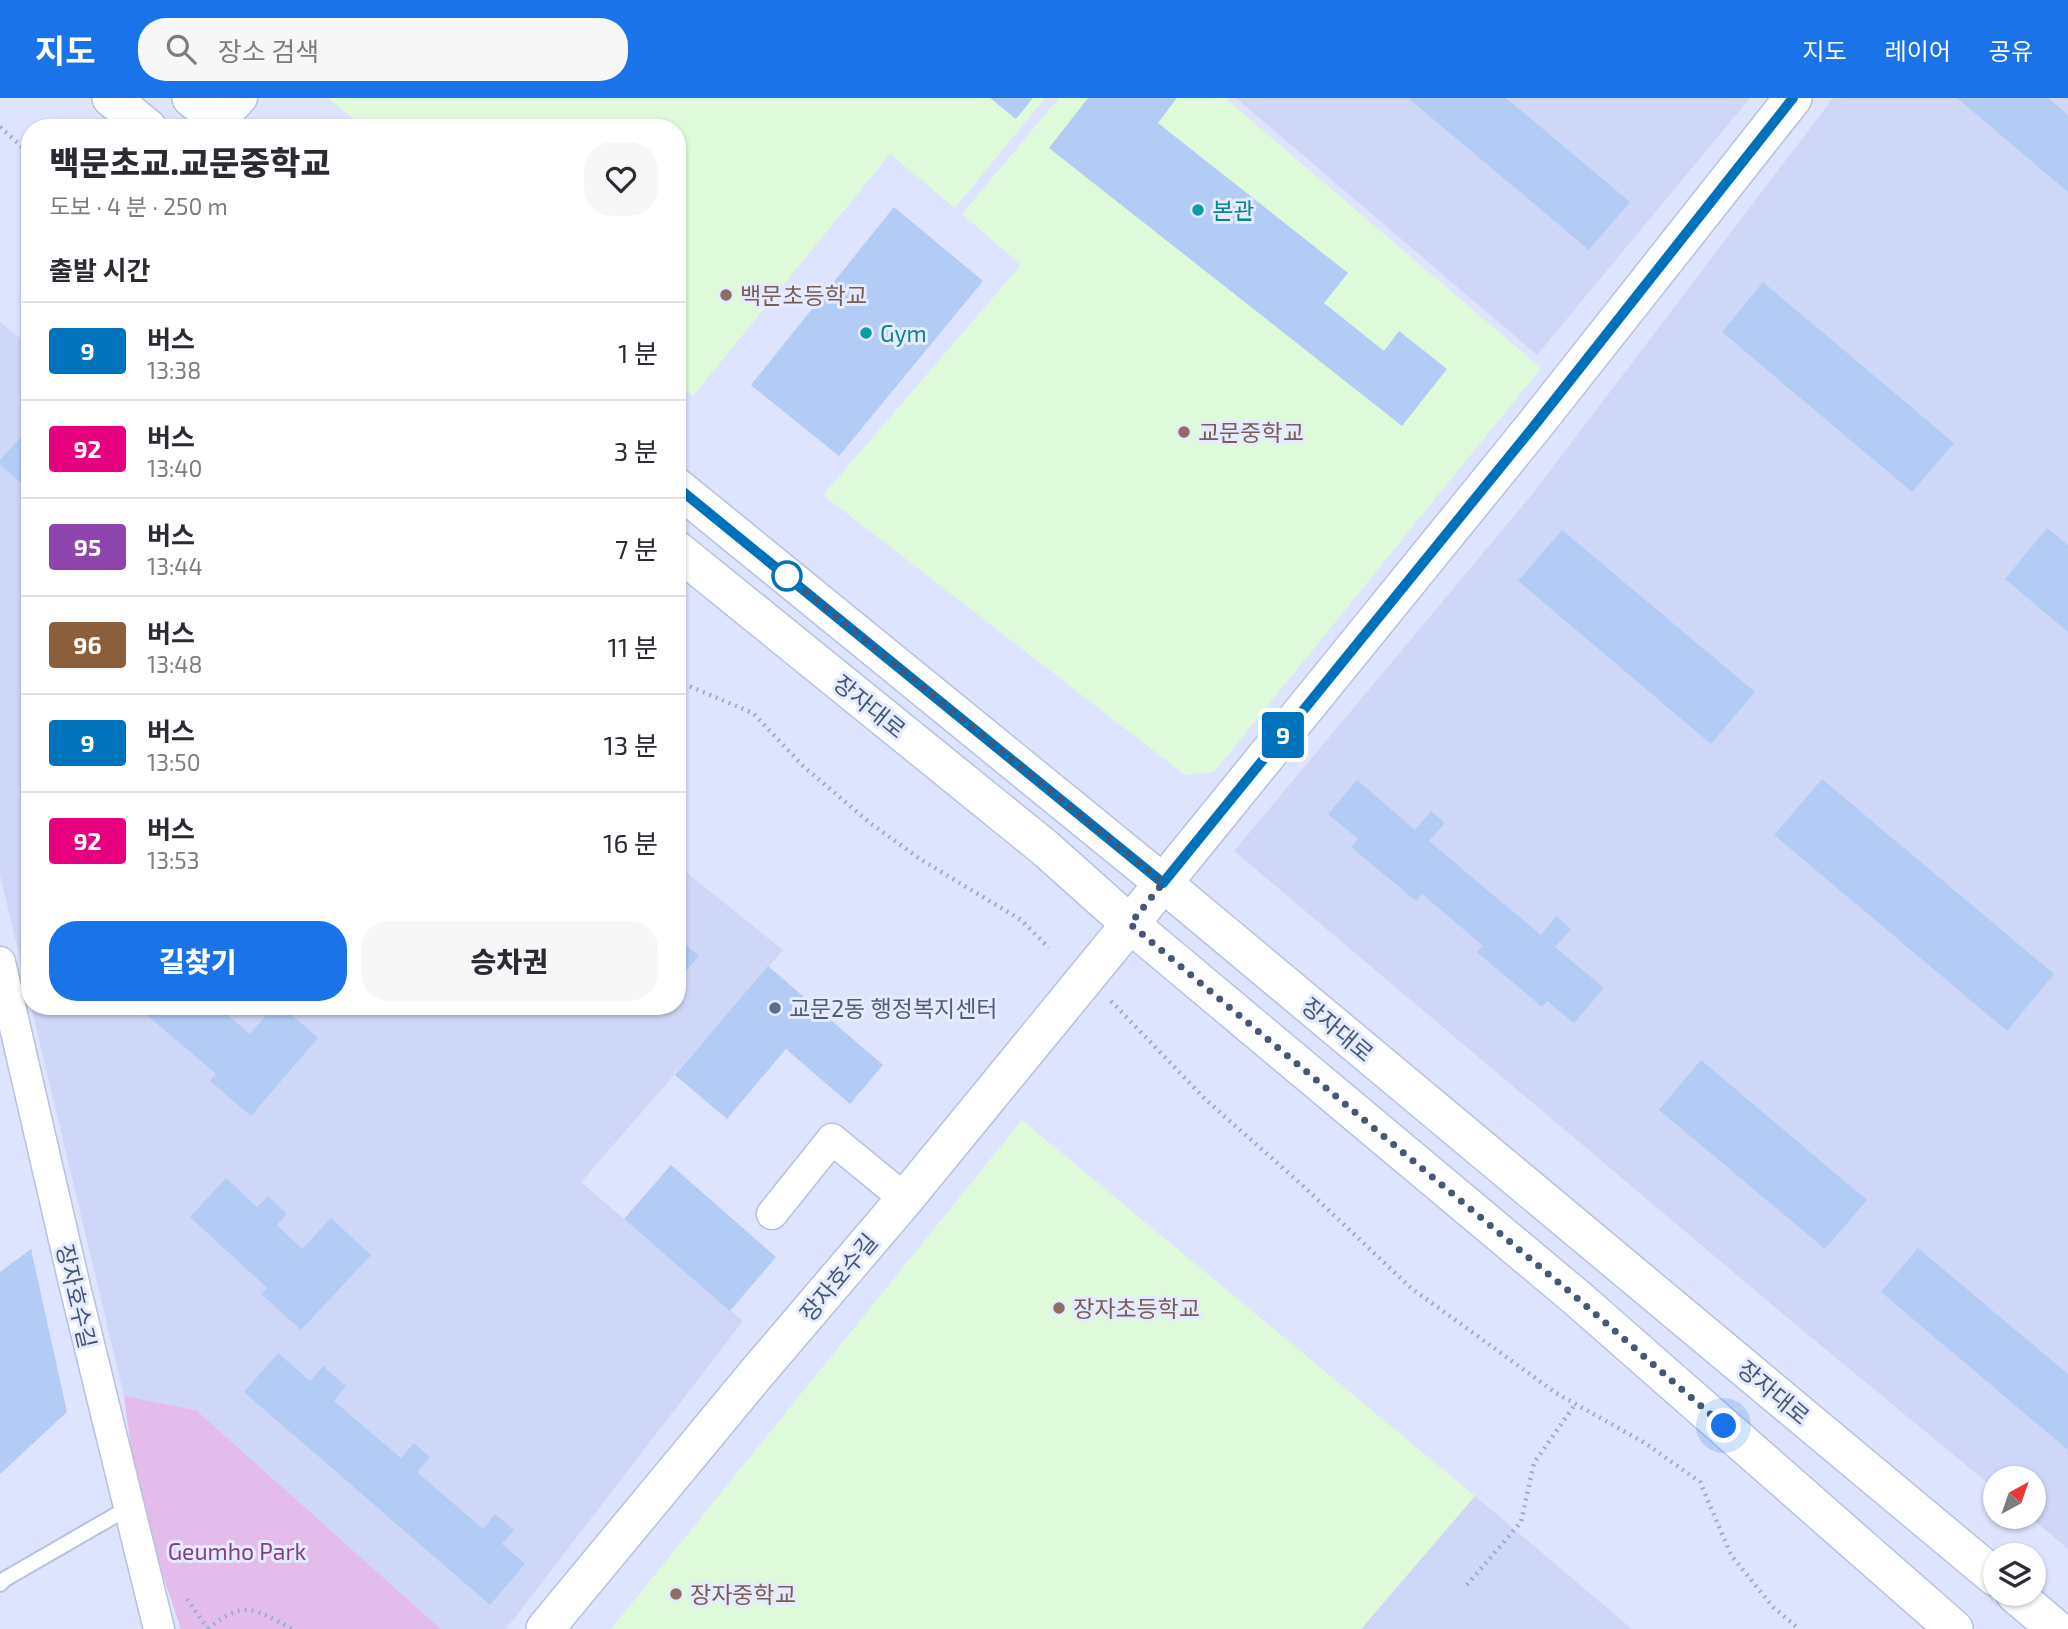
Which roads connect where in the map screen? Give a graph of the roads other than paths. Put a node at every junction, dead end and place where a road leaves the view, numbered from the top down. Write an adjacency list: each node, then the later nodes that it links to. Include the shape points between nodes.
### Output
1 (111, 98): 4 (street)
2 (191, 98): 5 (street)
3 (1793, 98): 8 (street, 장자호수길)
4 (137, 119)
5 (226, 119)
6 (686, 494): 8 (street, 장자대로)
7 (686, 557): 9 (street, 장자대로, via 1045,848)
8 (1163, 883): 9 (street, 장자호수길); 14 (street, 장자대로)
9 (1130, 924): 11 (street, 장자호수길); 19 (street, 장자대로, via 1577,1298)
10 (0, 962): 13 (street, 장자호수길)
11 (905, 1199): 12 (street, via 832,1139); 18 (street, 장자호수길)
12 (772, 1214)
13 (128, 1508): 15 (lane); 17 (street, 장자호수길)
14 (1983, 1567)
15 (0, 1584)
16 (2029, 1606): 20 (street)
17 (159, 1629)
18 (545, 1629)
19 (1954, 1629)
20 (2056, 1629)

